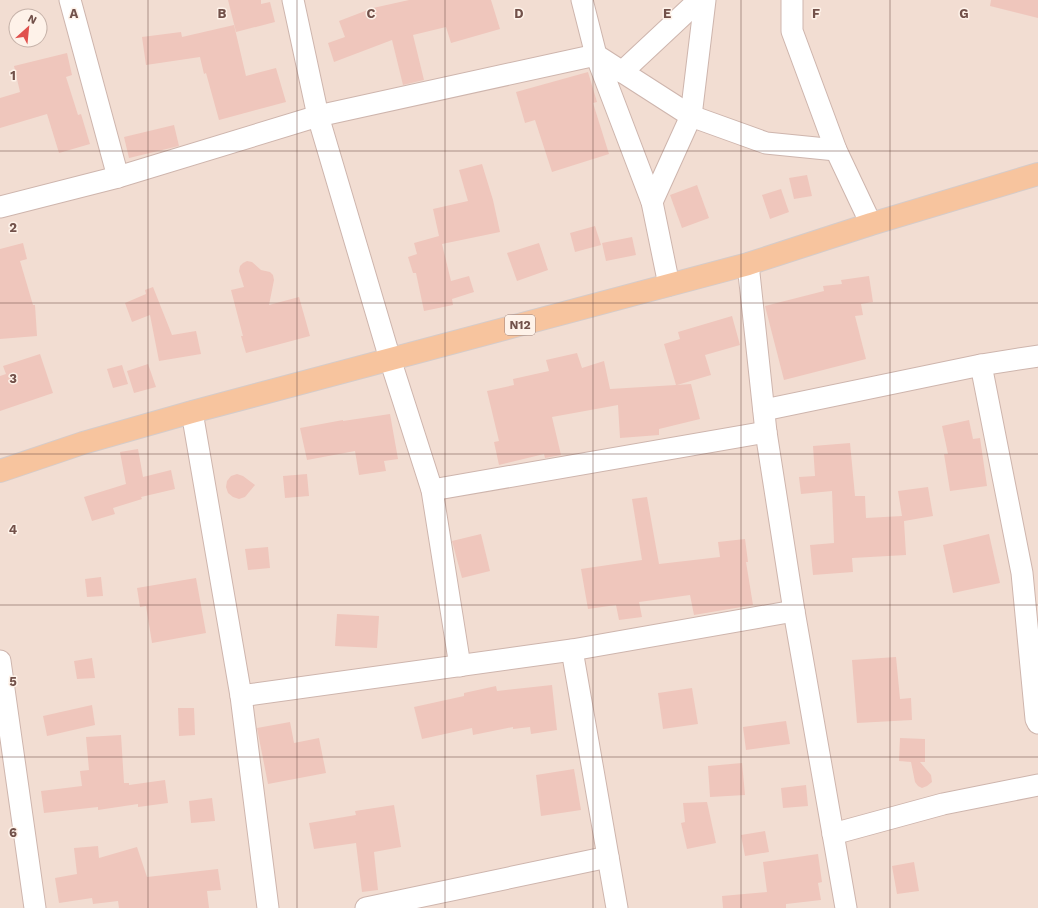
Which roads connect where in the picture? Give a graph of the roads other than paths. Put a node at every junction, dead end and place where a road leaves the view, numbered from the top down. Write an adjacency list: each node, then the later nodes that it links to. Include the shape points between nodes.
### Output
1 (70, 0): 13 (street)
2 (293, 0): 9 (street)
3 (582, 0): 7 (street)
4 (699, 0): 8 (street)
5 (705, 0): 10 (street)
6 (792, 0): 11 (street, via 792,31)
7 (596, 55): 8 (street); 9 (street); 14 (street)
8 (622, 72): 10 (street)
9 (318, 116): 13 (street); 20 (street)
10 (692, 116): 11 (street, via 766,144); 14 (street)
11 (836, 150): 16 (street)
12 (1038, 174): 16 (main road, N12)
13 (118, 178): 15 (street)
14 (652, 202): 18 (street)
15 (0, 207)
16 (871, 224): 17 (main road, N12)
17 (748, 264): 18 (main road, N12); 22 (street)
18 (669, 285): 20 (main road, N12)
19 (1038, 356): 21 (street)
20 (390, 359): 23 (main road, N12); 26 (street)
21 (981, 365): 22 (street); 32 (street, via 1022,573)
22 (764, 410): 24 (street)
23 (192, 412): 25 (main road, N12, via 83,443); 31 (street)
24 (766, 432): 26 (street); 27 (street)
25 (0, 471)
26 (432, 490): 30 (street)
27 (794, 611): 28 (street); 34 (street)
28 (572, 650): 30 (street); 35 (street)
29 (0, 660): 36 (street)
30 (460, 666): 31 (street)
31 (242, 696): 37 (street)
32 (1038, 723)
33 (1038, 785): 34 (street, via 943,804)
34 (833, 834): 40 (street)
35 (608, 857): 38 (street); 39 (street)
36 (35, 908)
37 (268, 908)
38 (366, 908)
39 (617, 908)
40 (846, 908)

